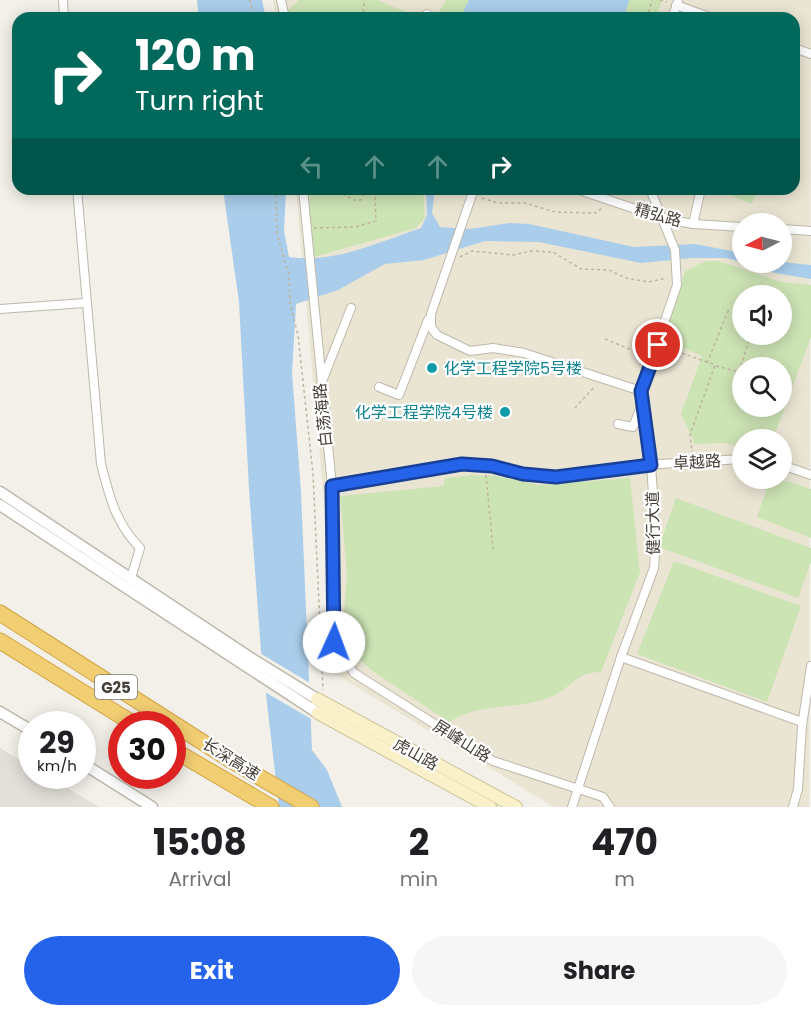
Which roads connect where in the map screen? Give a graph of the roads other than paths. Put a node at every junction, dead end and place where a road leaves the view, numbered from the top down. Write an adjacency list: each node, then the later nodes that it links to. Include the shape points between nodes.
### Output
1 (677, 3): 2 (street)
2 (698, 12)
3 (77, 195): 14 (street)
4 (303, 195): 18 (street, 白荡海路)
5 (472, 195): 17 (street)
6 (592, 195): 9 (street, 精弘路)
7 (652, 195): 9 (street)
8 (700, 195): 10 (street)
9 (662, 218): 10 (street, 精弘路); 20 (street, 健行大道, via 675,250 677,285)
10 (693, 224): 11 (street, 精弘路)
11 (732, 226)
12 (792, 230): 13 (street)
13 (811, 231)
14 (85, 303): 16 (street); 30 (street, via 101,464 111,504 124,531 140,548)
15 (351, 308): 18 (street)
16 (0, 309)
17 (431, 314): 19 (street, via 399,395); 20 (street, via 431,327 437,335 470,351 493,348 524,353)
18 (320, 387): 27 (street, 白荡海路)
19 (379, 387)
20 (641, 391): 21 (street, 健行大道)
21 (642, 404): 22 (street, via 633,427); 24 (street, 健行大道)
22 (618, 424)
23 (732, 460): 24 (street, 卓越路)
24 (651, 465): 27 (street, 卓越路, via 556,477 462,464); 34 (street, 健行大道, via 654,568)
25 (792, 469): 26 (street)
26 (811, 476)
27 (332, 486): 33 (street, 白荡海路)
28 (0, 492): 30 (street)
29 (0, 505): 39 (street)
30 (131, 578): 36 (street, via 249,657)
31 (0, 614): 47 (highway, 长深高速 / G25)
32 (0, 641): 37 (highway, G25)
33 (334, 642): 44 (street, 屏峰山路, via 354,673 493,761)
34 (621, 657): 40 (street); 44 (street, 健行大道)
35 (811, 666): 40 (street)
36 (320, 694): 49 (main road, 虎山路)
37 (113, 711)
38 (0, 712): 41 (street)
39 (318, 713): 48 (main road, 虎山路)
40 (802, 722): 52 (street, via 798,789)
41 (18, 723)
42 (186, 757): 46 (highway, 长深高速)
43 (96, 772): 45 (street)
44 (580, 789): 50 (street, 健行大道); 51 (street, 屏峰山路, via 603,797)
45 (152, 807)
46 (271, 807)
47 (311, 807)
48 (490, 807)
49 (516, 807)
50 (572, 807)
51 (610, 807)
52 (793, 807)

